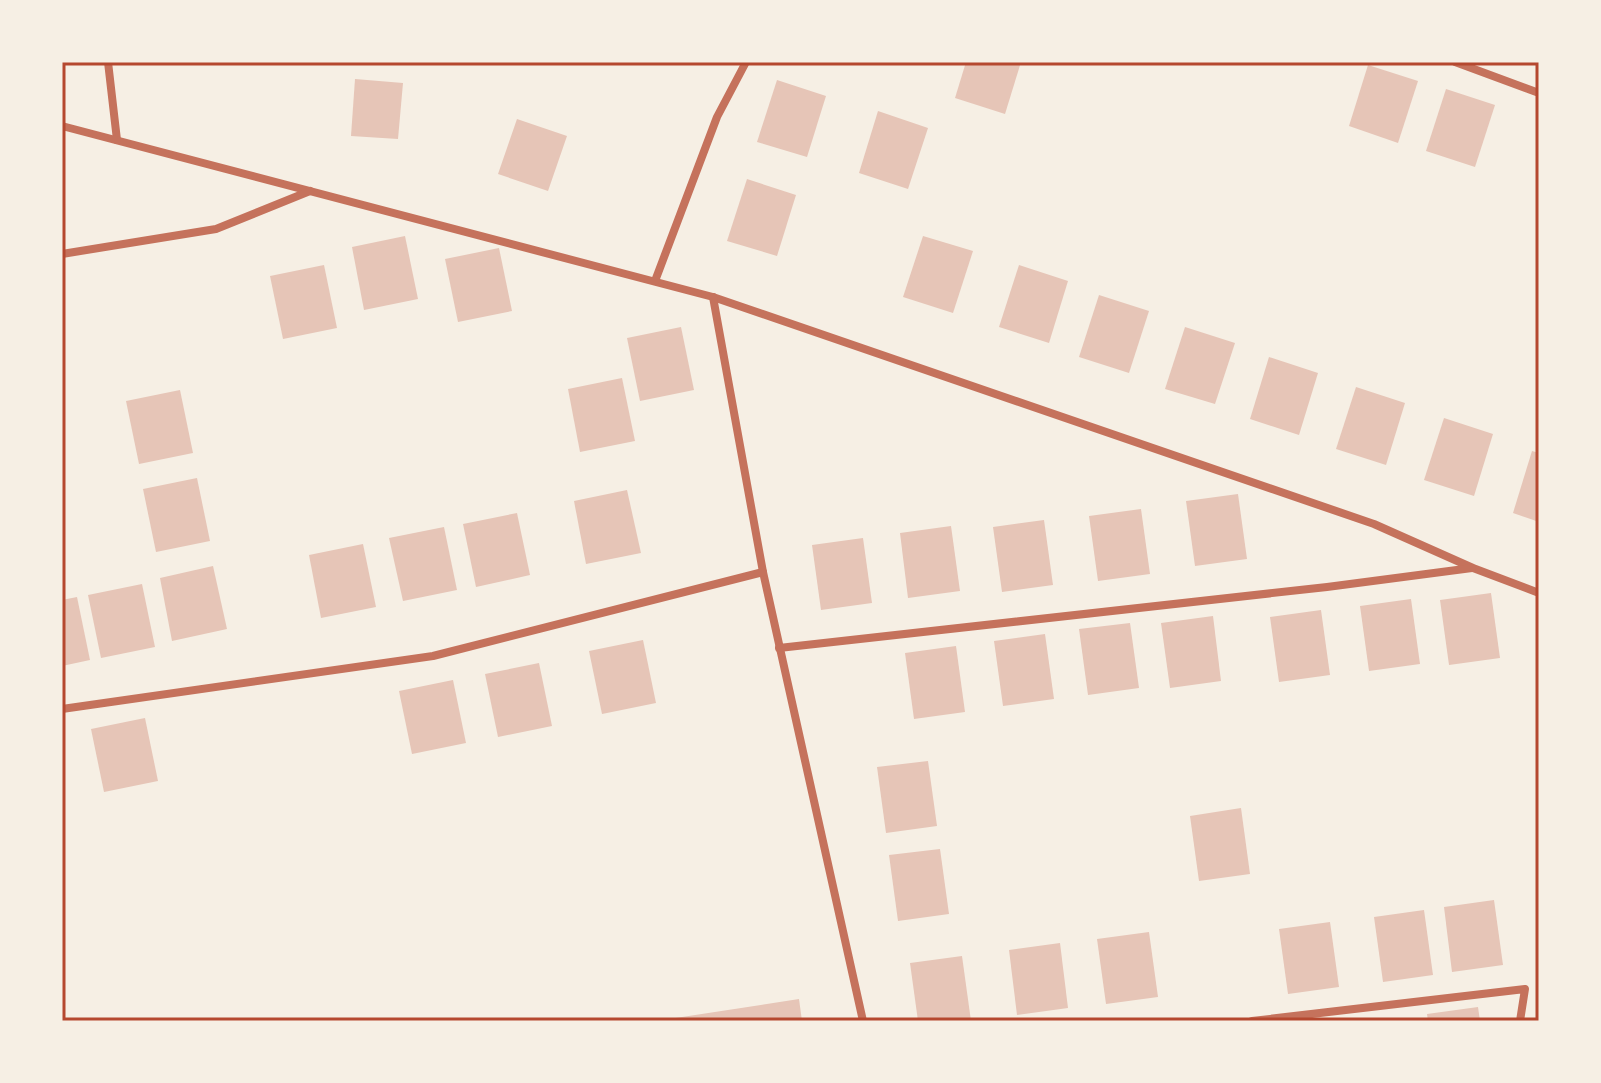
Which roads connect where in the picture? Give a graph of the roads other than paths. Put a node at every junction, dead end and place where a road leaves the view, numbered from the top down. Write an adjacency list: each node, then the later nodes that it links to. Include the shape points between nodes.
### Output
1 (108, 62): 6 (street)
2 (746, 62): 9 (street, via 717,117)
3 (1455, 62): 4 (street)
4 (1539, 93)
5 (62, 126): 6 (street)
6 (117, 140): 7 (street)
7 (311, 191): 8 (street, via 216,229); 9 (street)
8 (62, 254)
9 (655, 281): 10 (street)
10 (713, 297): 11 (street, via 1374,524); 12 (street)
11 (1473, 568): 13 (street); 14 (street)
12 (763, 572): 14 (street); 15 (street, via 433,656)
13 (1539, 593)
14 (779, 648): 16 (street)
15 (62, 709)
16 (863, 1021)
17 (1252, 1021): 18 (street, via 1525,989)
18 (1520, 1021)

